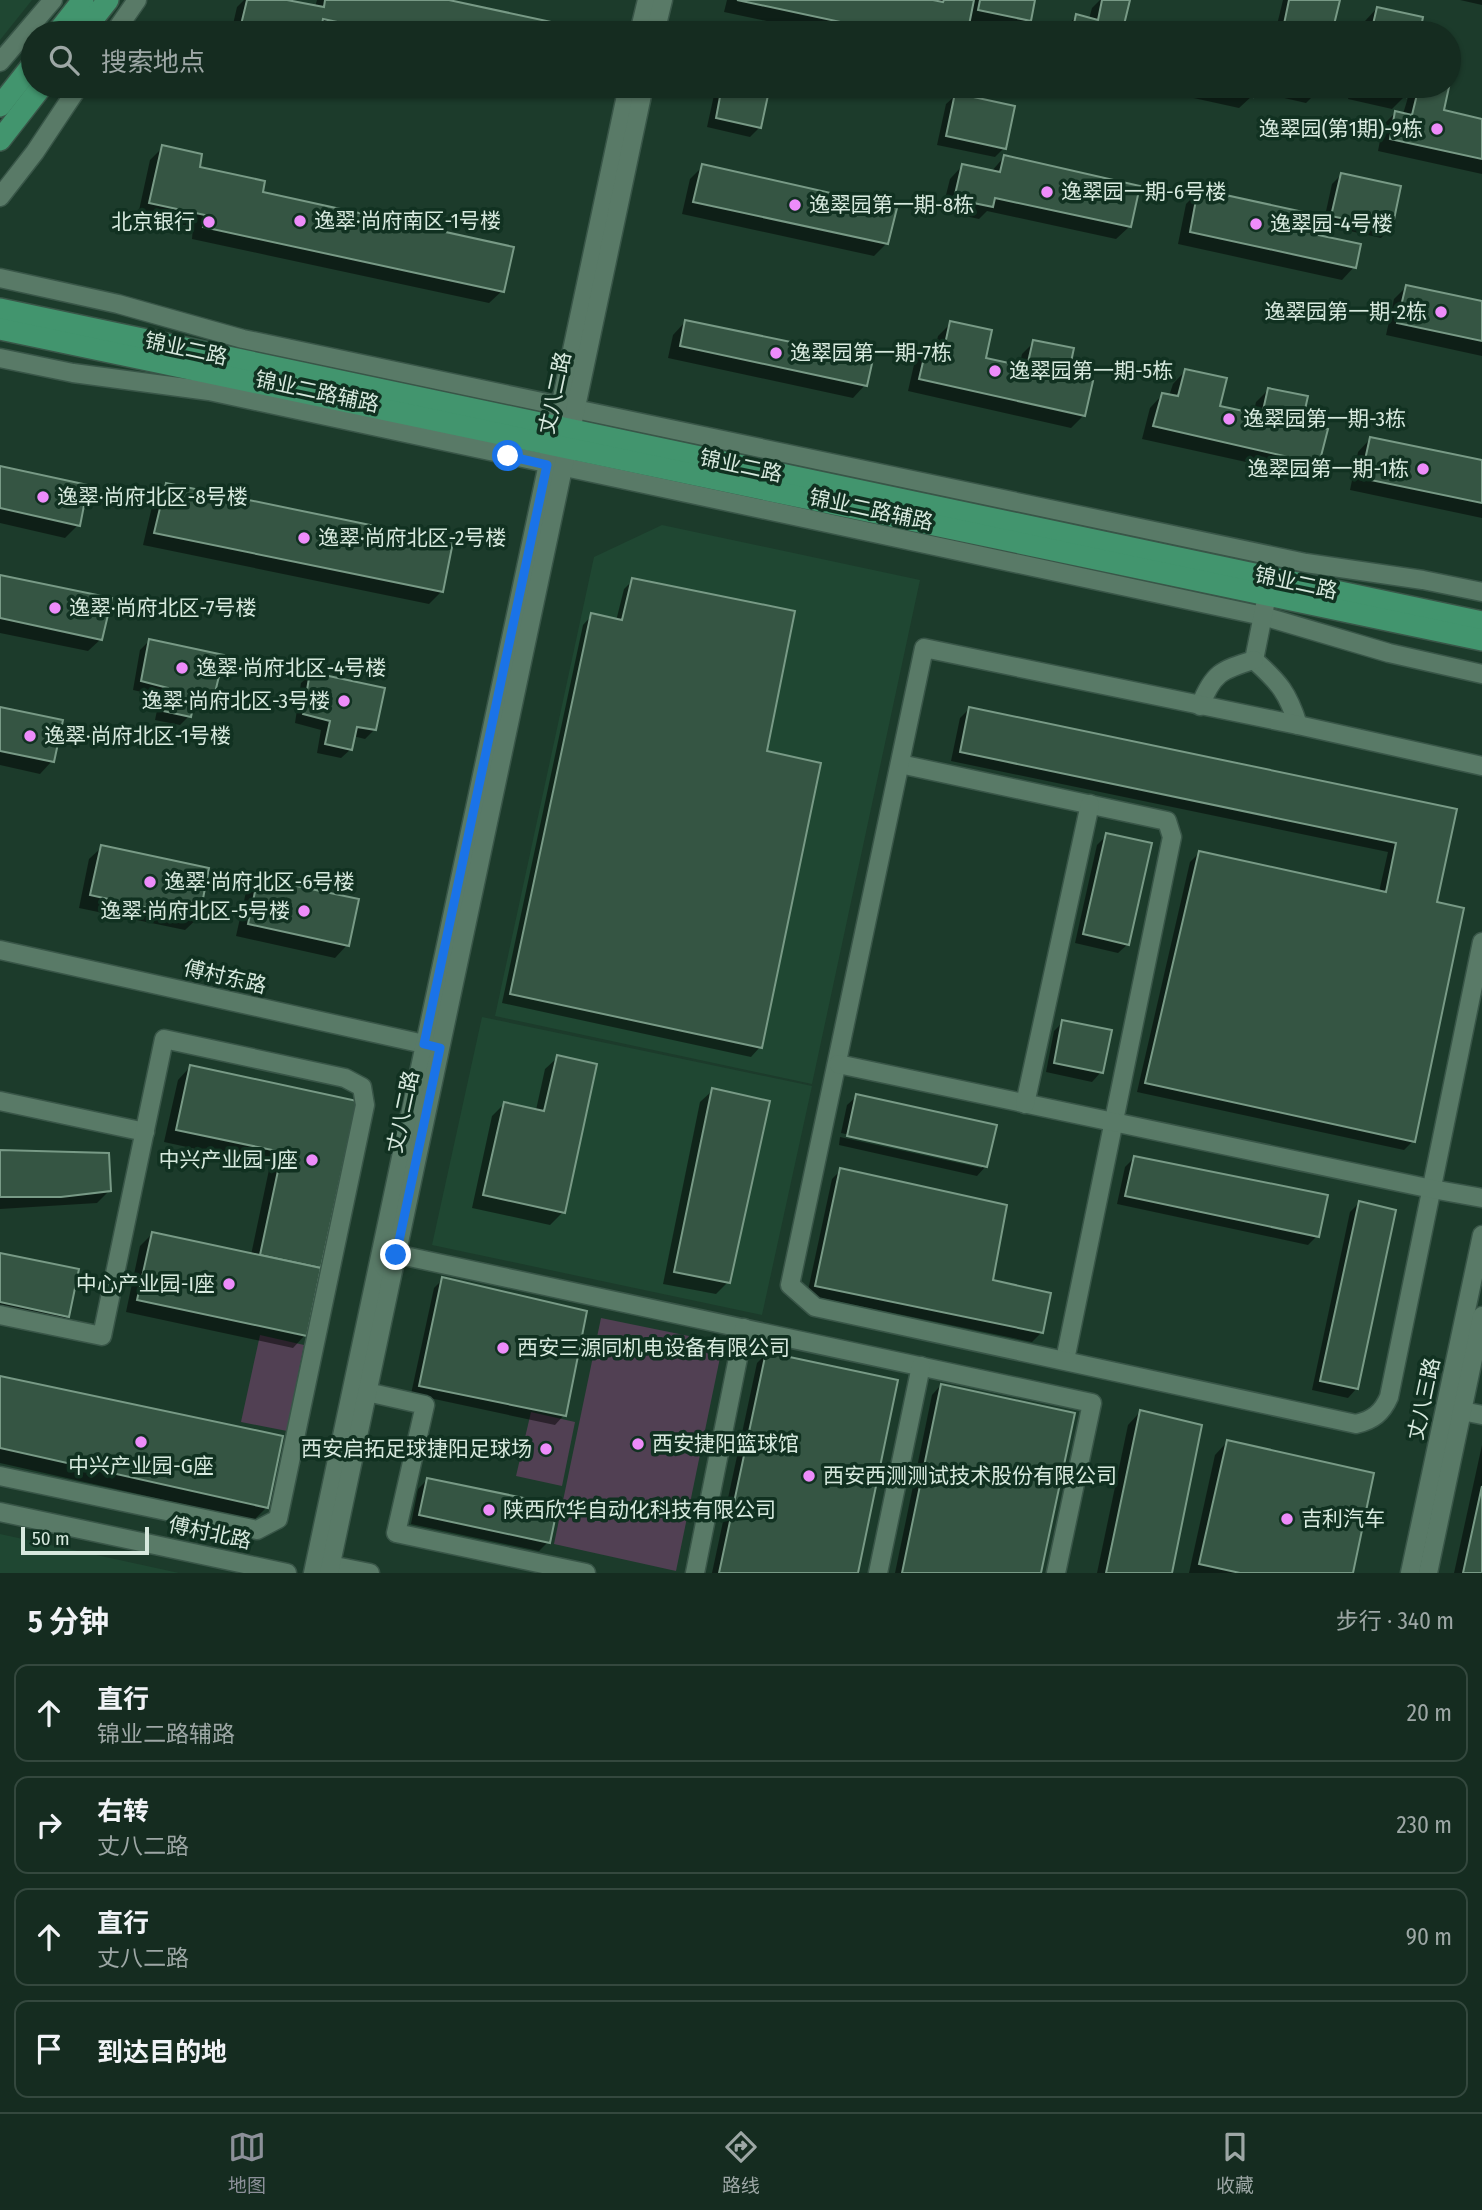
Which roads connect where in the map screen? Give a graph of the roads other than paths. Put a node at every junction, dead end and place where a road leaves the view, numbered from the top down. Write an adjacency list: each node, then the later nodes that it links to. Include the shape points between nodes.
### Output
1 (53, 0): 7 (street)
2 (83, 0): 8 (main road)
3 (108, 0): 9 (main road)
4 (137, 0): 10 (street)
5 (647, 0): 11 (street)
6 (663, 0): 12 (street)
7 (35, 21)
8 (66, 21)
9 (91, 21)
10 (122, 21)
11 (642, 21)
12 (658, 21)
13 (21, 37): 14 (street)
14 (0, 62)
15 (21, 79): 20 (main road)
16 (33, 98): 21 (main road)
17 (71, 98): 22 (street)
18 (626, 98): 27 (street, 丈八二路)
19 (641, 98): 27 (street, 丈八二路)
20 (0, 106)
21 (0, 140)
22 (0, 197)
23 (0, 278): 27 (street, 锦业二路辅路, via 118,304 243,339)
24 (0, 309): 27 (main road, 锦业二路)
25 (0, 329): 27 (main road, 锦业二路)
26 (0, 358): 27 (street, 锦业二路辅路, via 73,373)
27 (561, 437): 28 (street, 锦业二路辅路); 29 (main road, 锦业二路); 41 (street, 丈八二路)
28 (1482, 592)
29 (1267, 596): 30 (main road, 锦业二路); 31 (main road, 锦业二路); 32 (street); 33 (street, via 1389,653)
30 (1482, 622)
31 (1482, 640)
32 (1254, 660): 34 (street, via 1223,669 1206,689); 35 (street, via 1277,679)
33 (1482, 674)
34 (1200, 706): 35 (street); 36 (street, via 924,648)
35 (1298, 725): 37 (street)
36 (900, 764): 38 (street); 42 (street)
37 (1482, 766)
38 (1090, 804): 44 (street); 45 (street, via 1167,821 1172,837)
39 (1482, 942): 47 (street)
40 (0, 950): 41 (street, 傅村东路)
41 (432, 1046): 50 (street, 丈八二路)
42 (838, 1064): 44 (street); 55 (street, via 790,1285 815,1307)
43 (0, 1101): 46 (street)
44 (1026, 1104): 45 (street)
45 (1113, 1122): 47 (street); 55 (street)
46 (145, 1132): 52 (street, via 102,1336); 60 (street, via 164,1039 345,1078 362,1087 365,1105 278,1519 257,1530)
47 (1432, 1189): 48 (street); 55 (street, via 1390,1397 1375,1418 1356,1424)
48 (1482, 1198)
49 (1482, 1235): 51 (street, 丈八三路)
50 (388, 1253): 54 (street); 57 (street, 丈八二路)
51 (1479, 1266): 58 (street, 丈八三路)
52 (0, 1315)
53 (1482, 1317): 58 (street, 丈八三路)
54 (744, 1328): 56 (street); 67 (street)
55 (1065, 1360)
56 (921, 1366): 68 (street); 69 (street, via 1092,1403)
57 (359, 1390): 62 (street, 丈八二路); 64 (street, 丈八二路); 66 (street, via 425,1405 396,1532)
58 (1454, 1409): 59 (street); 70 (street, 丈八三路); 71 (street, 丈八三路)
59 (1482, 1415)
60 (0, 1476)
61 (0, 1512): 63 (street, 傅村北路)
62 (326, 1570): 65 (street)
63 (287, 1573)
64 (313, 1573)
65 (370, 1573)
66 (586, 1573)
67 (695, 1573)
68 (878, 1573)
69 (1056, 1573)
70 (1410, 1573)
71 (1428, 1573)

